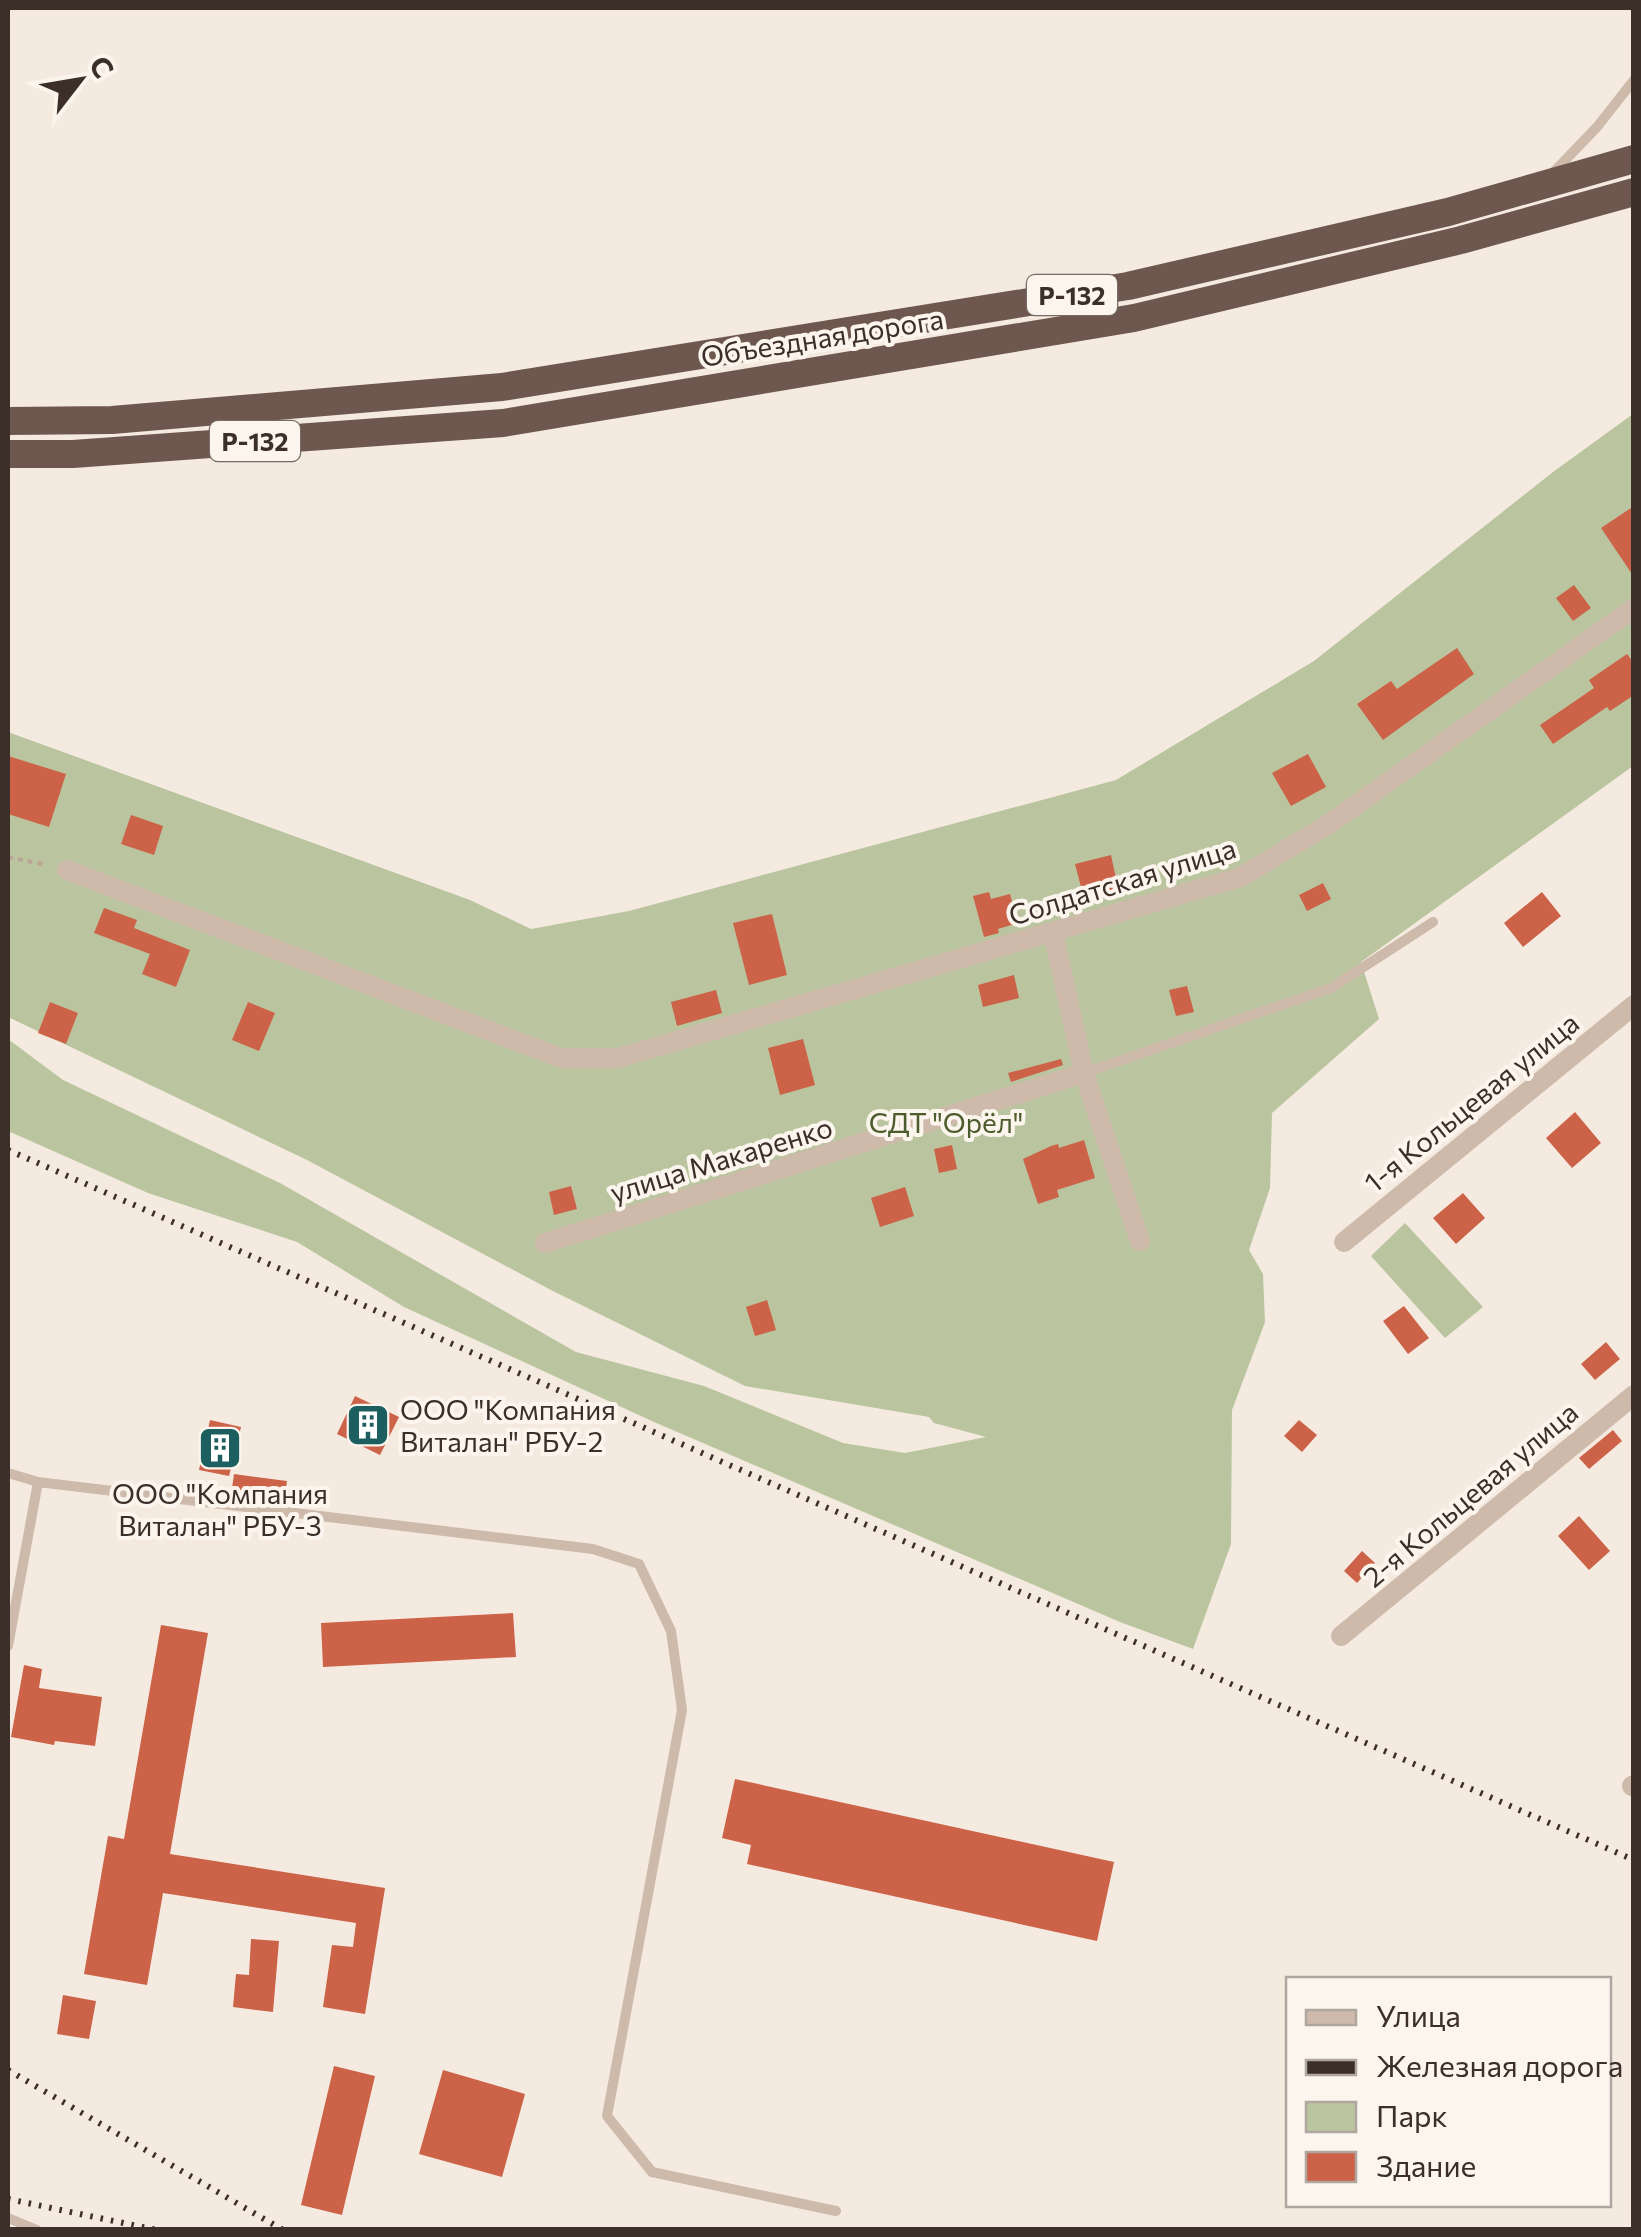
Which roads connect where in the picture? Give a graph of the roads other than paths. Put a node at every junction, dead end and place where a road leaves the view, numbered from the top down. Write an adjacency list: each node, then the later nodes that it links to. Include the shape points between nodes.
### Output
1 (1634, 80): 3 (lane)
2 (1634, 160): 3 (highway, Объездная дорога / Р-132)
3 (1543, 185): 5 (highway, Объездная дорога / Р-132, via 1128,286 502,387 112,420)
4 (1634, 192): 6 (highway, Объездная дорога / Р-132, via 1134,318 503,423)
5 (8, 421)
6 (8, 454)
7 (1634, 608): 10 (street, Солдатская улица, via 1329,824 1241,877)
8 (66, 870): 10 (street, Солдатская улица, via 561,1058 618,1058)
9 (1433, 922): 12 (lane, via 1331,988)
10 (1053, 932): 12 (street)
11 (1634, 1005): 14 (street, 1-я Кольцевая улица)
12 (1084, 1073): 13 (street); 15 (street, улица Макаренко)
13 (1140, 1241)
14 (1344, 1242)
15 (545, 1243)
16 (1634, 1395): 19 (street, 2-я Кольцевая улица)
17 (8, 1472): 18 (lane)
18 (38, 1482): 20 (lane); 21 (lane, via 593,1549 640,1564 672,1630 682,1710 607,2116 652,2172)
19 (1342, 1636)
20 (8, 1646)
21 (836, 2211)
22 (8, 2218): 23 (lane)
23 (37, 2230)

